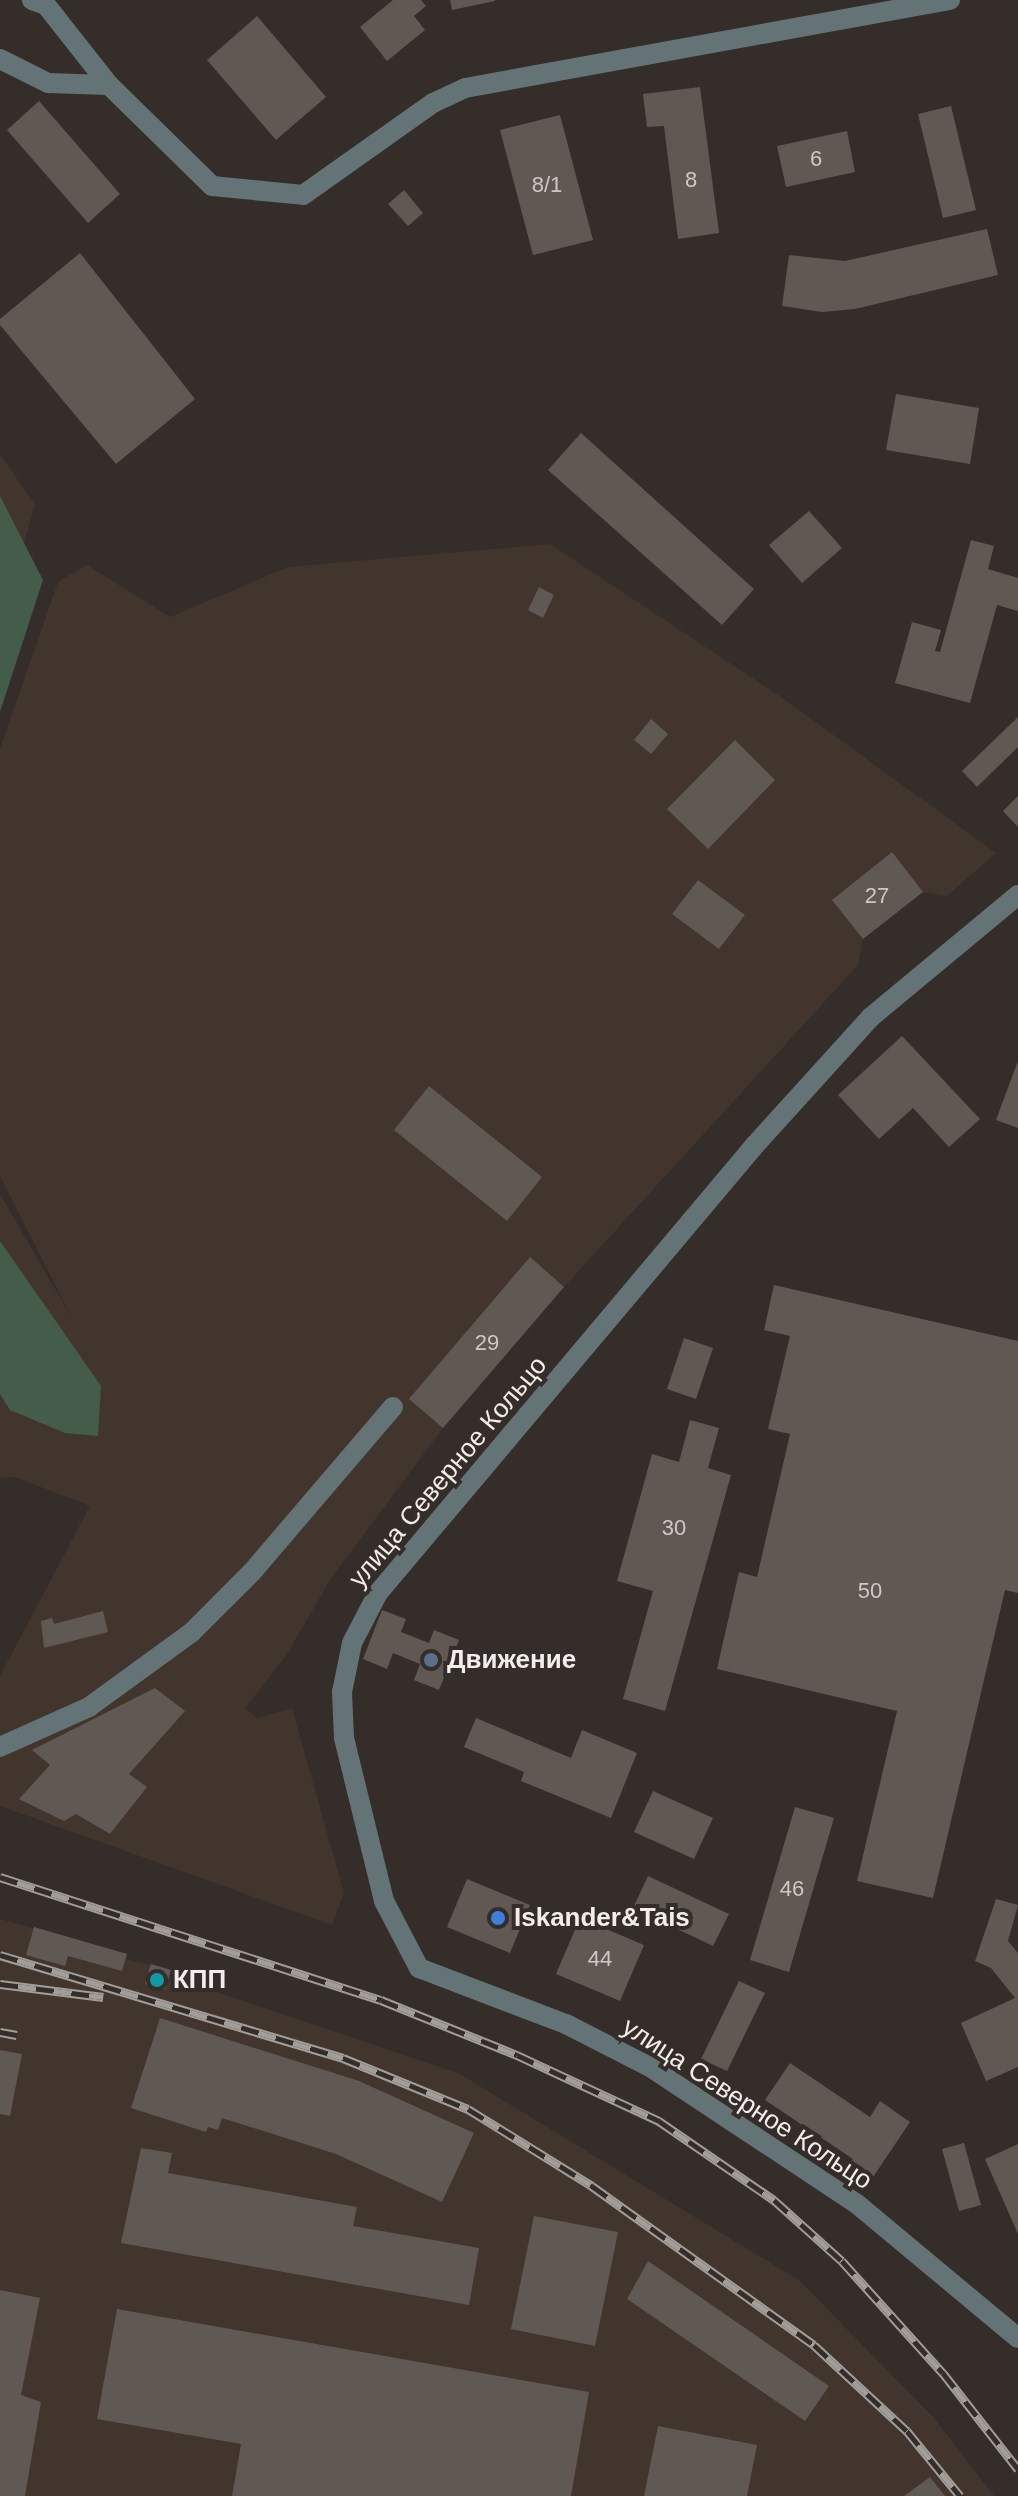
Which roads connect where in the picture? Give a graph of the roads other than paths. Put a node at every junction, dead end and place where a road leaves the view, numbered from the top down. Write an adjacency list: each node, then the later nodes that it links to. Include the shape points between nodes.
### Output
1 (32, 0): 4 (street, via 46,5)
2 (950, 0): 4 (street, via 465,88 433,103 303,195 212,186)
3 (0, 59): 4 (street, via 48,83)
4 (109, 85)
5 (1018, 895): 8 (street, улица Северное Кольцо, via 871,1017 755,1145 378,1593 352,1643 342,1692 344,1738 384,1901 419,1968 566,2024 650,2067 857,2204)
6 (393, 1407): 7 (street, via 252,1572 191,1633 89,1707)
7 (0, 1747)
8 (1018, 2338)

